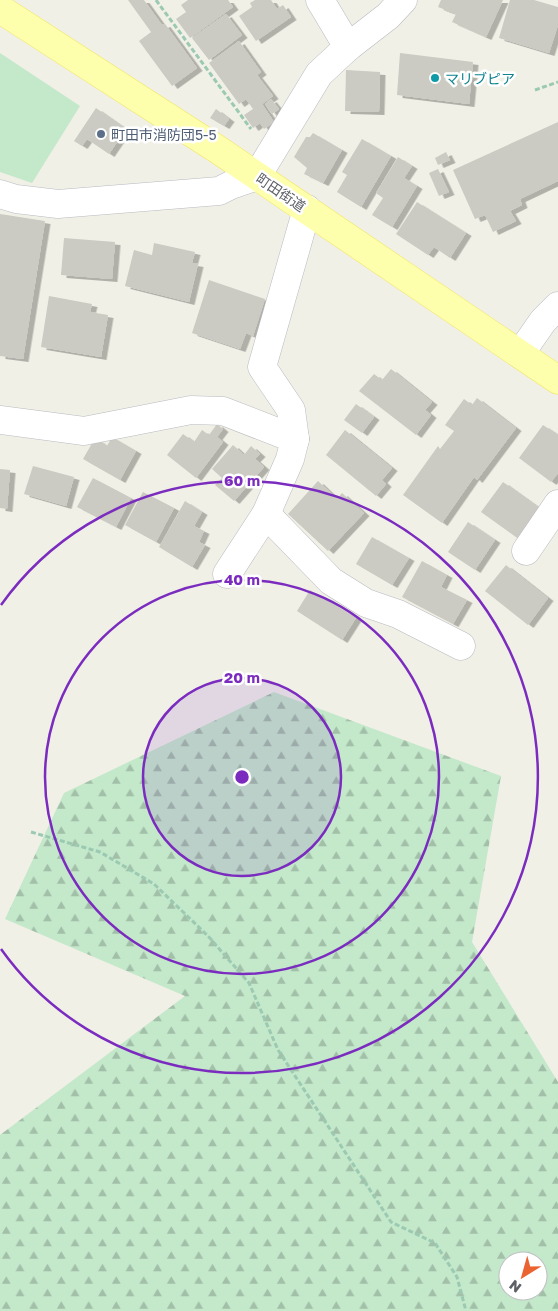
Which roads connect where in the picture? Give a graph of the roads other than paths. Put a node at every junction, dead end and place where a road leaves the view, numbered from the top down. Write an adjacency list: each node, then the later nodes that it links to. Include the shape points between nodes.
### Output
1 (320, 0): 4 (street)
2 (403, 0): 4 (street)
3 (0, 9): 5 (main road, 町田街道)
4 (348, 47): 5 (street, via 319,74)
5 (258, 176): 6 (street, via 219,191 58,204); 7 (main road, 町田街道)
6 (0, 194)
7 (307, 209): 9 (main road, 町田街道); 12 (street, via 262,367 291,410)
8 (558, 306): 9 (street)
9 (520, 354): 10 (main road, 町田街道)
10 (558, 380)
11 (0, 420): 12 (street, via 84,430 191,410 223,411)
12 (295, 439): 14 (street, via 290,459)
13 (558, 504): 15 (street)
14 (266, 514): 16 (street); 17 (street, via 331,581 366,603 398,614)
15 (526, 551)
16 (227, 574)
17 (461, 646)

